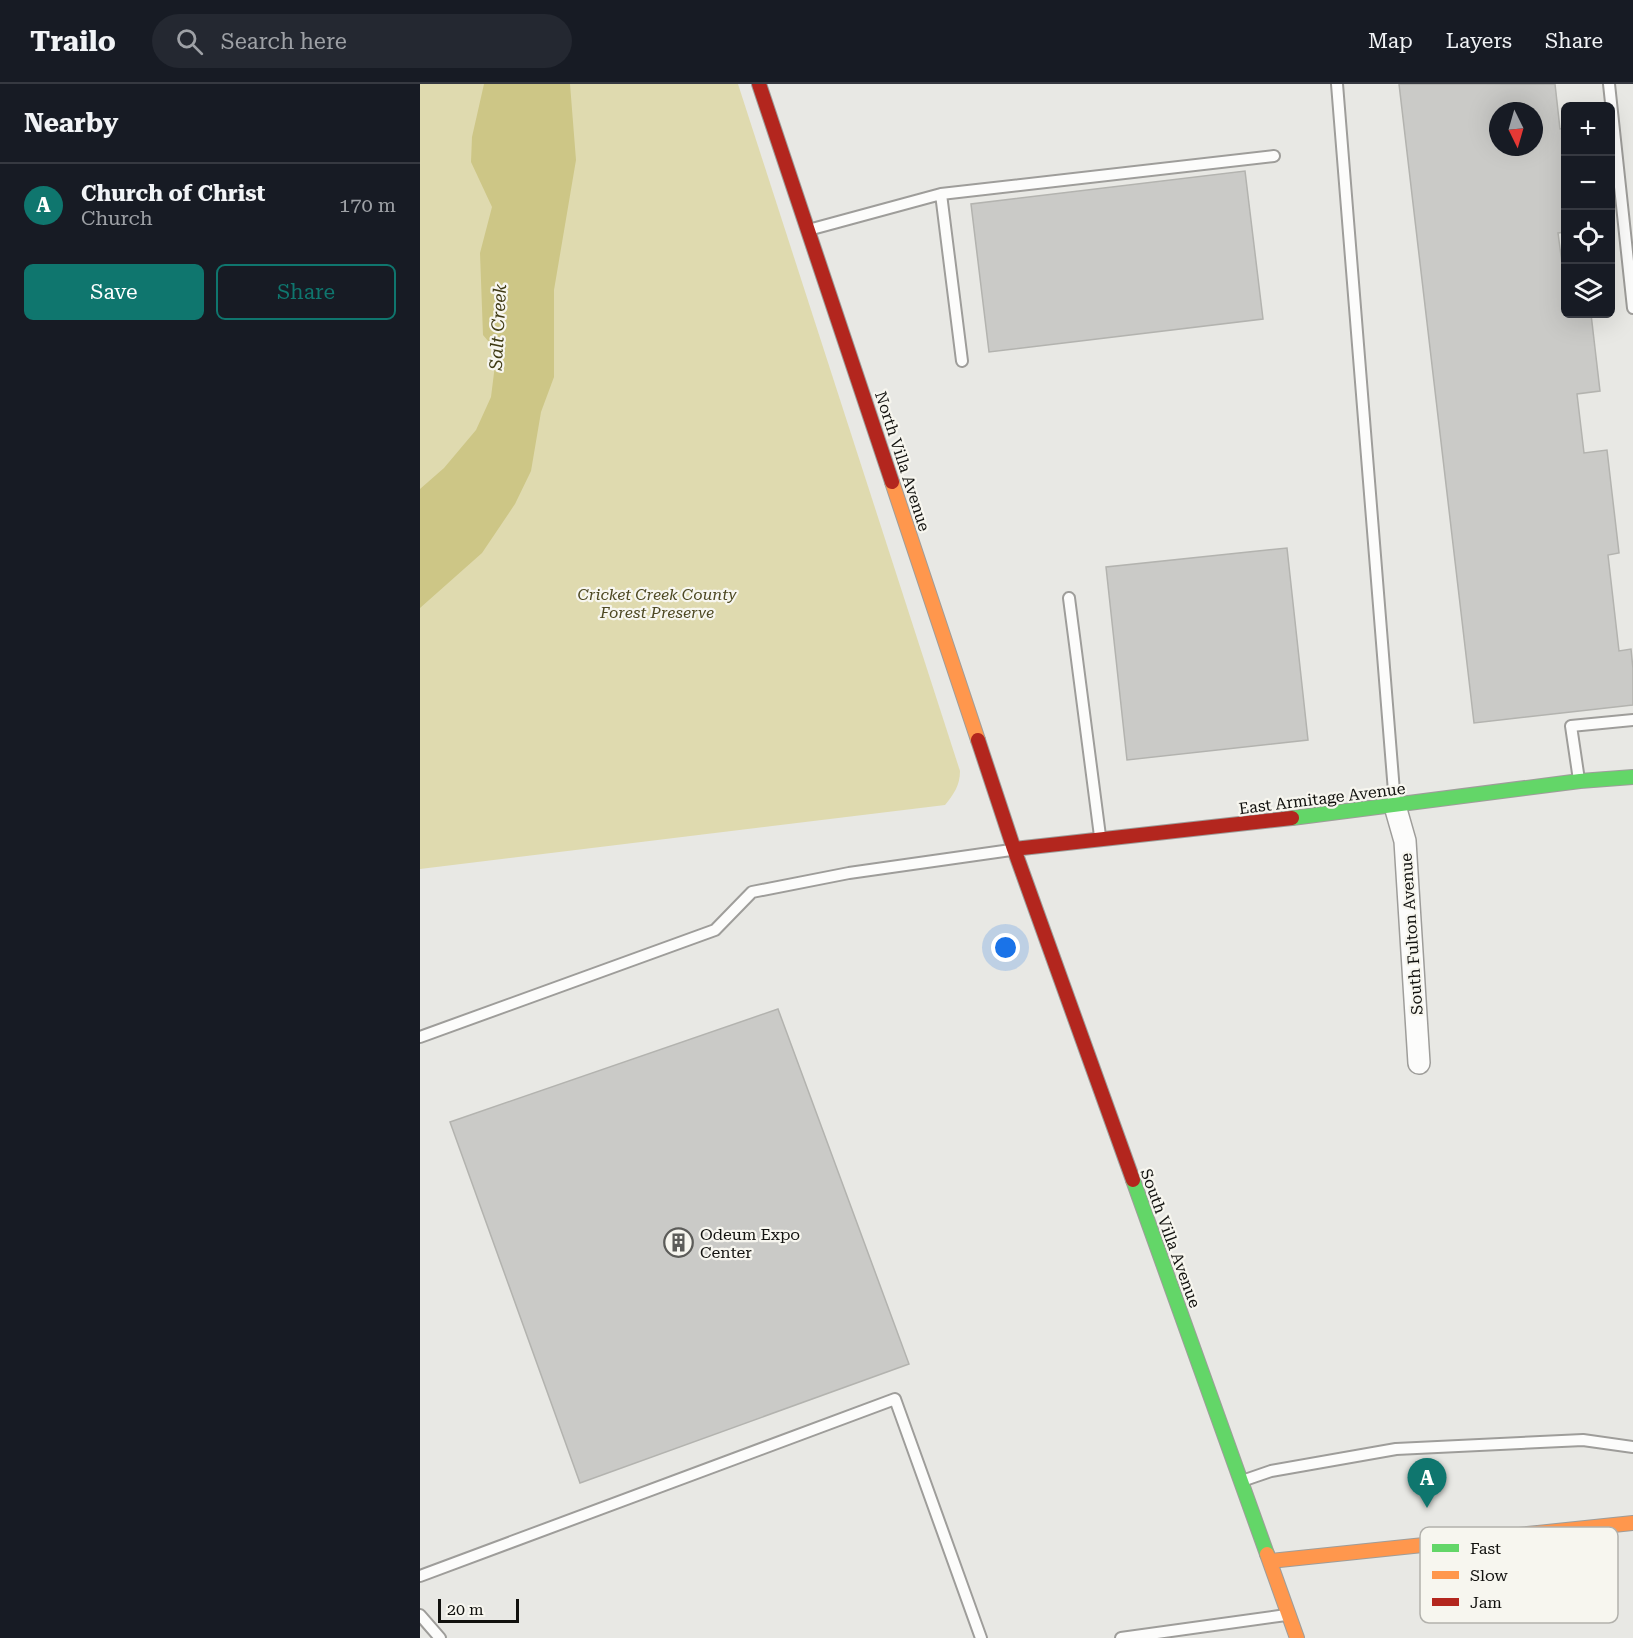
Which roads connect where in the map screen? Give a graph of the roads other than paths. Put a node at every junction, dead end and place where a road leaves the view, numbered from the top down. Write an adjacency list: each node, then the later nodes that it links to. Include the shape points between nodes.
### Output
1 (759, 84): 6 (main road, North Villa Avenue)
2 (1337, 84): 13 (lane)
3 (1609, 84): 7 (lane)
4 (1274, 156): 5 (lane)
5 (941, 194): 6 (lane); 8 (lane)
6 (809, 230): 15 (main road, North Villa Avenue)
7 (1633, 308)
8 (962, 361)
9 (1069, 598): 14 (lane)
10 (1633, 720): 12 (lane, via 1571,726)
11 (1633, 777): 12 (main road, East Armitage Avenue)
12 (1580, 781): 13 (main road, East Armitage Avenue)
13 (1395, 807): 14 (main road, East Armitage Avenue); 17 (street, South Fulton Avenue, via 1405,841)
14 (1100, 839): 15 (main road, East Armitage Avenue)
15 (1014, 849): 16 (lane, via 849,873 752,892 715,930); 19 (main road, South Villa Avenue)
16 (420, 1037)
17 (1419, 1063)
18 (1633, 1447): 19 (lane, via 1582,1440 1396,1449 1271,1471)
19 (1241, 1481): 23 (main road, South Villa Avenue)
20 (1633, 1523): 21 (main road)
21 (1595, 1527)
22 (1420, 1545): 23 (main road)
23 (1270, 1561): 25 (main road, South Villa Avenue)
24 (420, 1576): 28 (lane, via 895,1399)
25 (1289, 1614): 29 (lane); 30 (main road, South Villa Avenue)
26 (420, 1615): 27 (lane)
27 (440, 1638)
28 (981, 1638)
29 (1121, 1638)
30 (1297, 1638)

